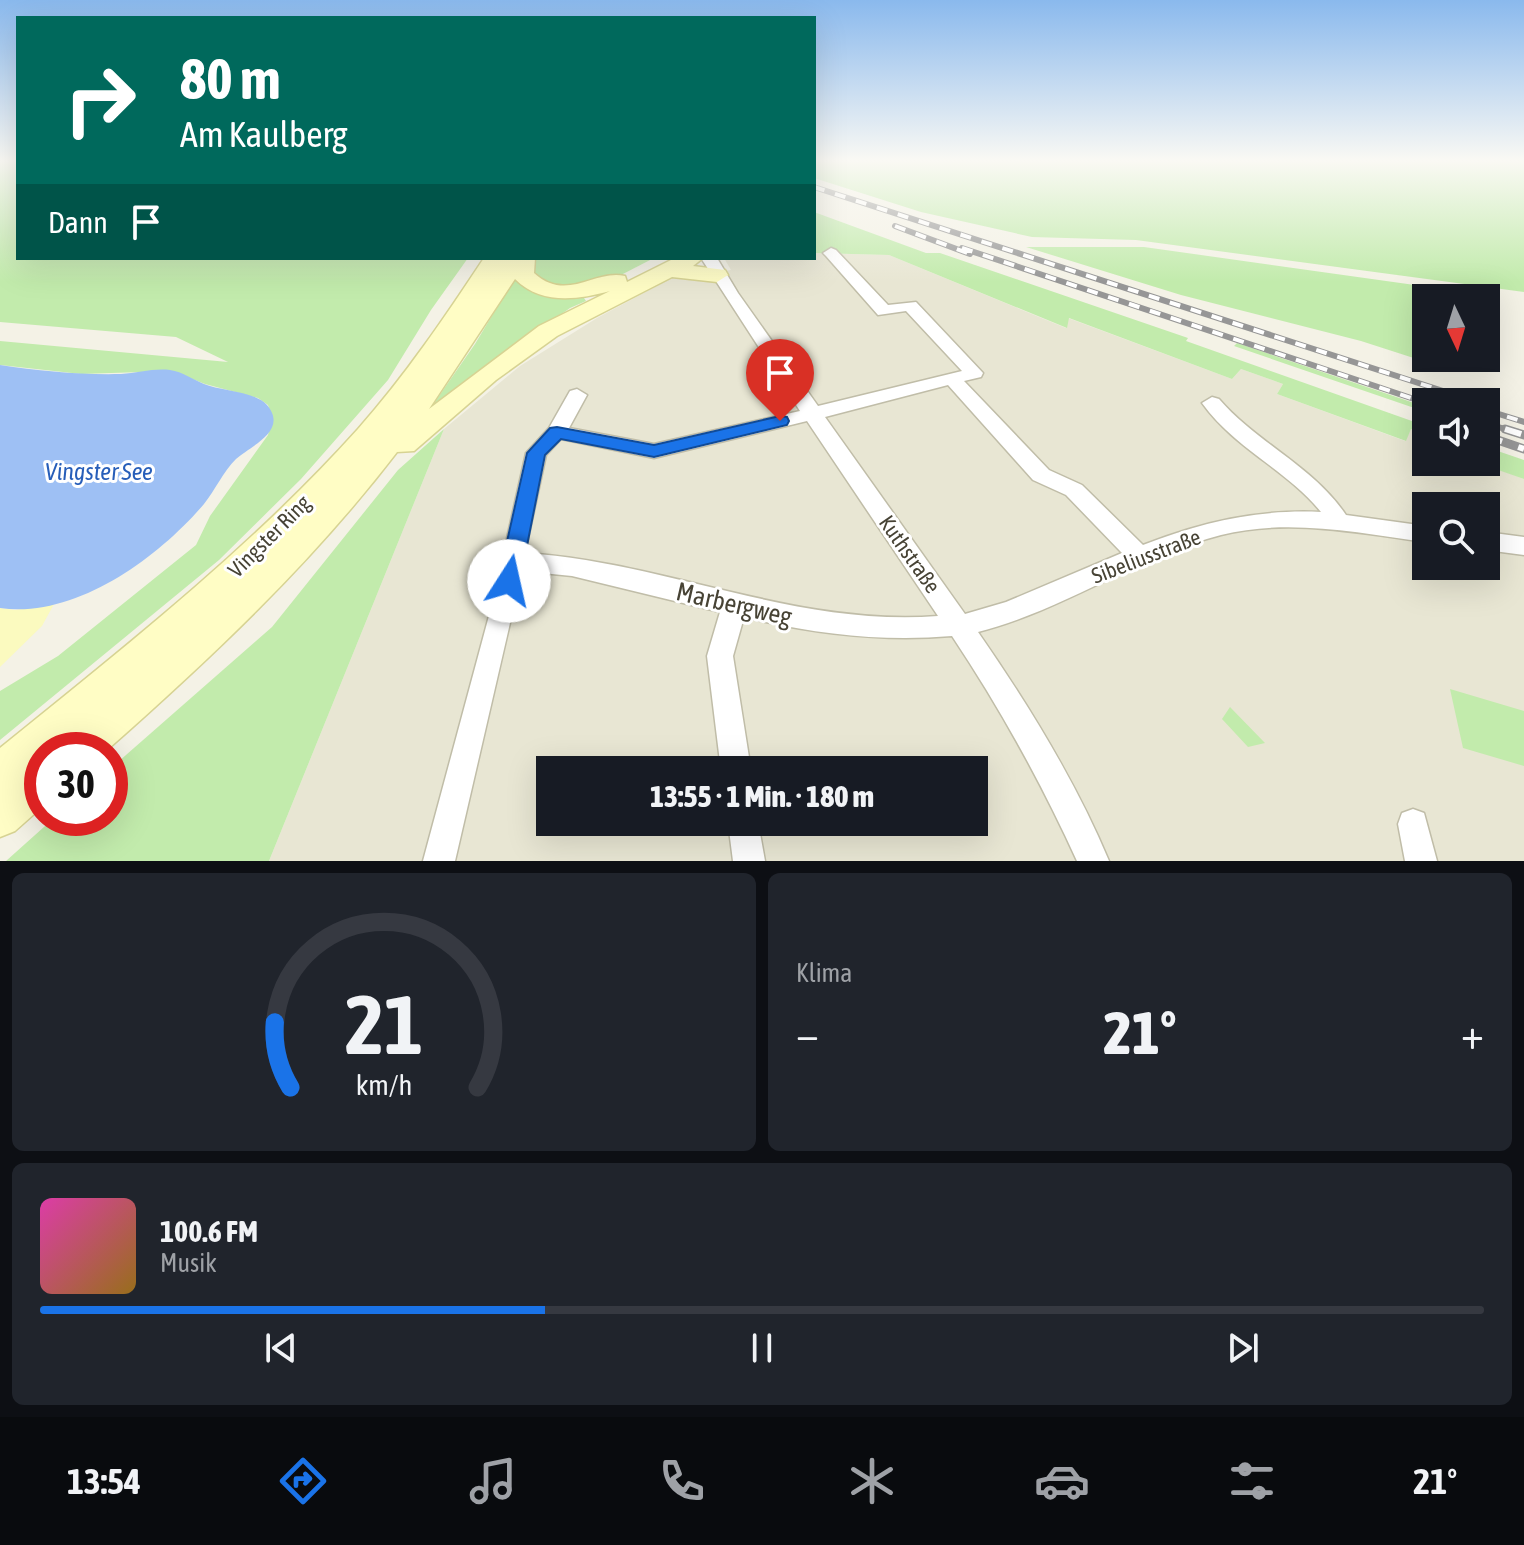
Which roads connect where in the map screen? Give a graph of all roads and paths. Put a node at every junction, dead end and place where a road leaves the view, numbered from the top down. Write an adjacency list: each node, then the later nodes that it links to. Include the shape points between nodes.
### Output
1 (831, 253): 7 (street, via 884,311 910,305 974,373)
2 (494, 260): 23 (main road, Vingster Ring, via 412,380 294,513 163,637)
3 (516, 260): 12 (main road, Vingster Ring, via 425,398)
4 (524, 260): 5 (main road, via 523,275 529,283 563,292 602,287)
5 (664, 261): 6 (main road, via 692,270); 12 (main road, via 517,352)
6 (713, 266): 10 (street, Kuthstraße)
7 (952, 379): 10 (street); 17 (street, via 1041,475 1074,490)
8 (577, 395): 11 (street)
9 (1212, 403): 13 (street, via 1225,421 1328,501)
10 (813, 414): 11 (street, via 654,451); 20 (street, Kuthstraße)
11 (557, 432): 18 (street, via 536,453)
12 (350, 488): 21 (main road, Vingster Ring, via 310,536 196,650)
13 (1340, 523): 14 (street, Sibeliusstraße); 17 (street, Sibeliusstraße, via 1264,519 1220,527)
14 (1412, 532)
15 (1500, 543): 16 (street)
16 (1524, 546)
17 (1140, 556): 20 (street, Sibeliusstraße, via 994,618)
18 (512, 561): 19 (street, Marbergweg, via 570,567); 28 (street)
19 (735, 604): 20 (street, Marbergweg, via 836,626); 22 (street, via 720,656)
20 (959, 625): 30 (street, Kuthstraße, via 1003,690)
21 (99, 732)
22 (734, 756)
23 (0, 774)
24 (24, 795): 25 (main road)
25 (0, 816)
26 (1413, 824): 31 (street)
27 (745, 836): 29 (street)
28 (439, 861)
29 (749, 861)
30 (1093, 861)
31 (1421, 861)

